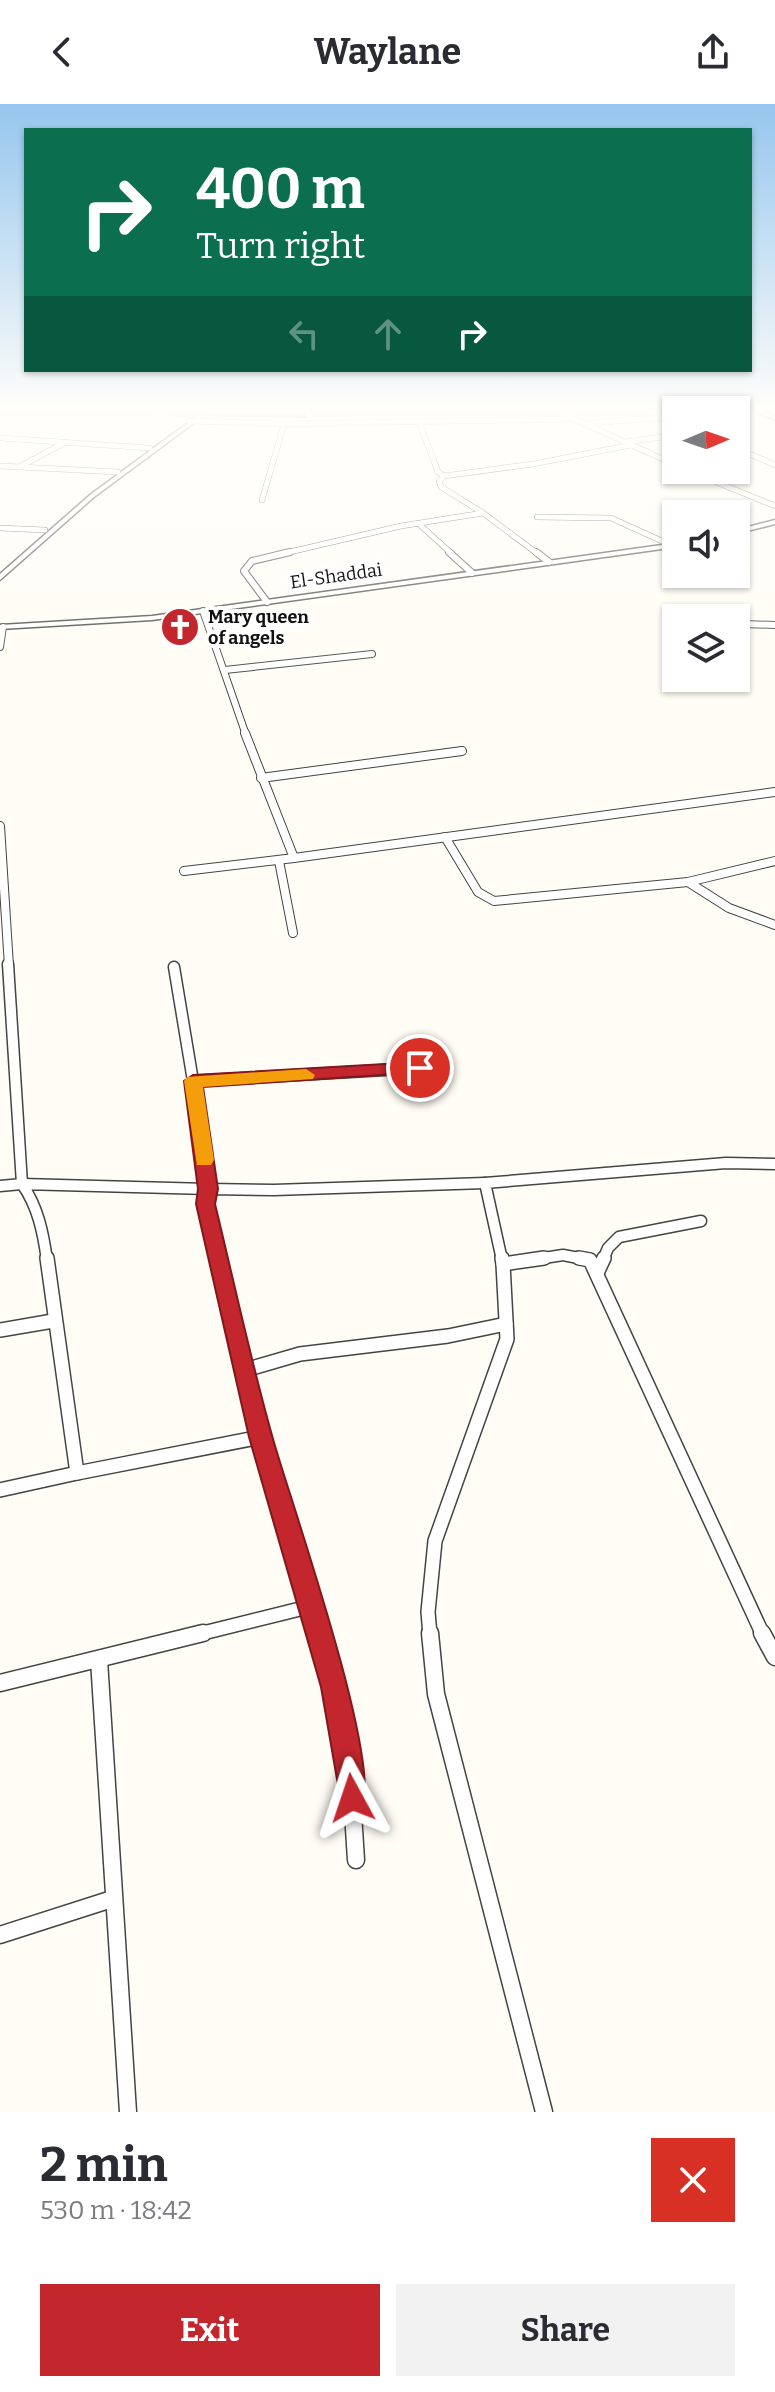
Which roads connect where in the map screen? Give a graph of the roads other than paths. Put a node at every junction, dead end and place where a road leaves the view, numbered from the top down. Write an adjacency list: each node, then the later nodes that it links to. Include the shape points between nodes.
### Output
1 (77, 505): 10 (street)
2 (78, 505): 14 (street)
3 (470, 505): 4 (street)
4 (483, 513): 7 (street); 13 (street)
5 (537, 517): 11 (street, via 611,518)
6 (775, 522): 9 (street)
7 (419, 524): 16 (street); 18 (street, via 252,561 244,571)
8 (0, 528): 10 (street)
9 (750, 528)
10 (45, 530): 14 (street)
11 (662, 540)
12 (662, 547): 13 (street, El-Shaddai)
13 (549, 562): 16 (street, El-Shaddai)
14 (13, 563): 15 (street); 17 (street)
15 (0, 571)
16 (472, 573): 18 (street, El-Shaddai)
17 (0, 578)
18 (267, 602): 19 (street, El-Shaddai)
19 (203, 611): 22 (street, El-Shaddai); 25 (street)
20 (750, 624): 21 (street)
21 (775, 625)
22 (2, 627): 23 (street)
23 (0, 647)
24 (372, 654): 25 (street)
25 (225, 670): 27 (street)
26 (462, 751): 27 (street)
27 (261, 778): 31 (street)
28 (775, 792): 30 (street)
29 (0, 826): 36 (street)
30 (445, 837): 31 (street); 35 (street, via 478,892 494,901)
31 (294, 858): 32 (street)
32 (279, 861): 34 (street); 38 (street)
33 (775, 861): 35 (street)
34 (184, 871)
35 (688, 882): 37 (street, via 734,911)
36 (2, 925): 40 (street)
37 (775, 925)
38 (293, 933)
39 (174, 967): 42 (street)
40 (5, 1024): 45 (street)
41 (420, 1068): 42 (street)
42 (193, 1081): 47 (street)
43 (775, 1164): 44 (street, via 710,1164)
44 (485, 1183): 47 (street); 49 (street)
45 (22, 1184): 46 (street); 47 (street); 51 (street, via 43,1232)
46 (0, 1186)
47 (208, 1189): 54 (street, via 205,1204)
48 (701, 1221): 50 (street, via 619,1237)
49 (503, 1264): 50 (street, via 571,1255 590,1260); 52 (street)
50 (597, 1273): 59 (street)
51 (53, 1321): 53 (street); 56 (street)
52 (506, 1324): 54 (street, via 300,1354); 66 (street, via 504,1354 435,1541 428,1612 436,1694)
53 (0, 1330)
54 (245, 1370): 55 (street)
55 (261, 1437): 56 (street); 58 (street)
56 (77, 1473): 57 (street)
57 (0, 1490)
58 (312, 1606): 60 (street); 62 (street, via 350,1767)
59 (775, 1657)
60 (99, 1660): 61 (street); 63 (street)
61 (0, 1683)
62 (356, 1860)
63 (112, 1899): 64 (street); 65 (street)
64 (0, 1935)
65 (128, 2112)
66 (544, 2112)

